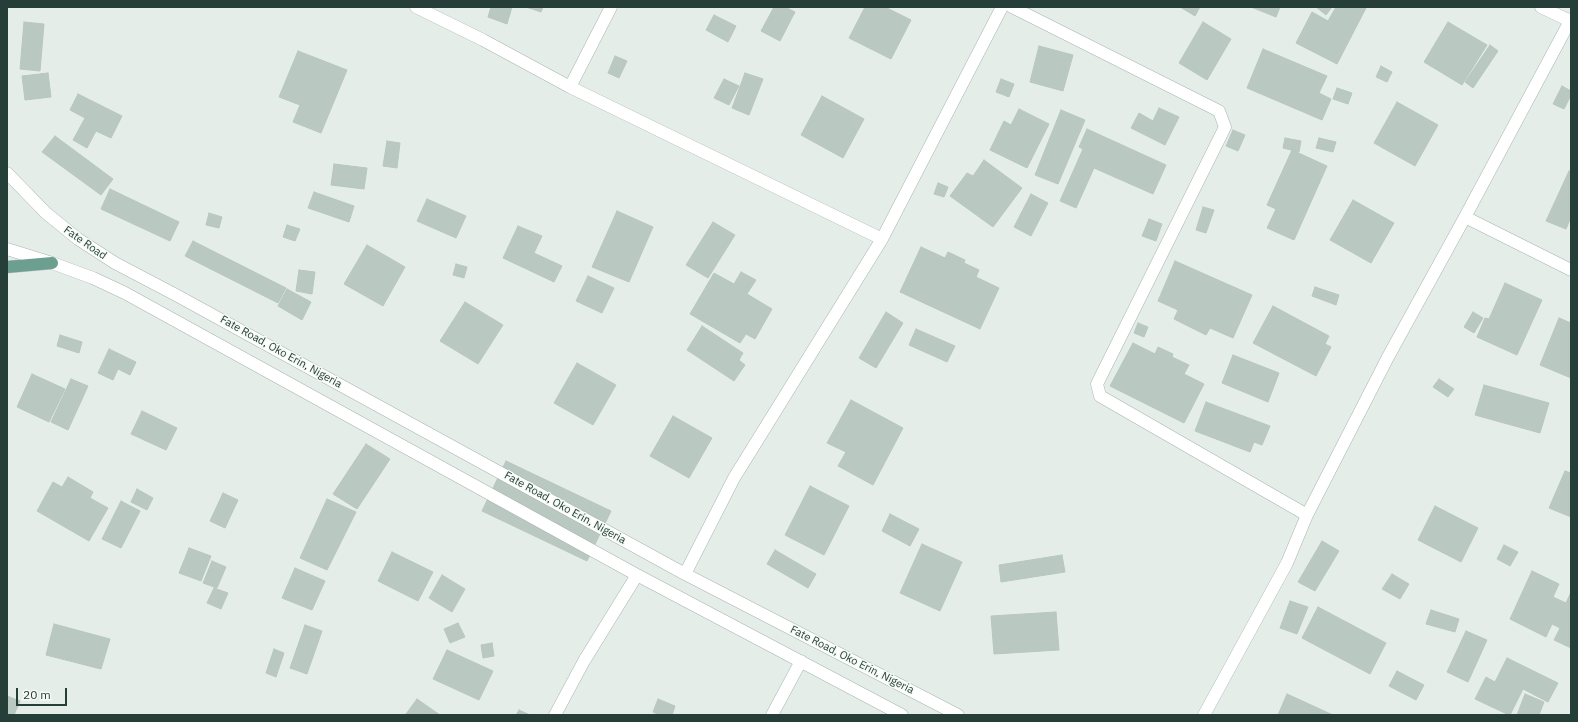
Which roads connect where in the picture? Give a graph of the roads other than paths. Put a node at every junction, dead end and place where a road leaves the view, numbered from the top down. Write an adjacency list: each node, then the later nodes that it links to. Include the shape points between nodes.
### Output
1 (416, 7): 7 (street)
2 (611, 7): 7 (street)
3 (1002, 7): 10 (street)
4 (1012, 7): 16 (street, via 1219,111 1225,127 1097,384 1100,396)
5 (1541, 7): 6 (street)
6 (1571, 20): 9 (street)
7 (570, 87): 10 (street)
8 (7, 173): 15 (street, Fate Road, via 46,213 78,239 115,263)
9 (1465, 217): 14 (street); 16 (street, via 1388,357)
10 (882, 239): 17 (street, via 734,478)
11 (7, 249): 12 (street)
12 (52, 263): 13 (main road); 18 (street, Fate Road, Oko Erin, Nigeria, via 93,278 149,305)
13 (7, 267)
14 (1571, 270)
15 (176, 295): 17 (street, Fate Road, Oko Erin, Nigeria)
16 (1307, 515): 24 (street, via 1287,563)
17 (685, 574): 23 (street, Fate Road, Oko Erin, Nigeria)
18 (637, 575): 19 (street, Fate Road, Oko Erin, Nigeria); 20 (street, via 584,661)
19 (801, 661): 21 (street); 22 (street, Fate Road, Oko Erin, Nigeria)
20 (555, 715)
21 (772, 715)
22 (902, 715)
23 (958, 715)
24 (1204, 715)

